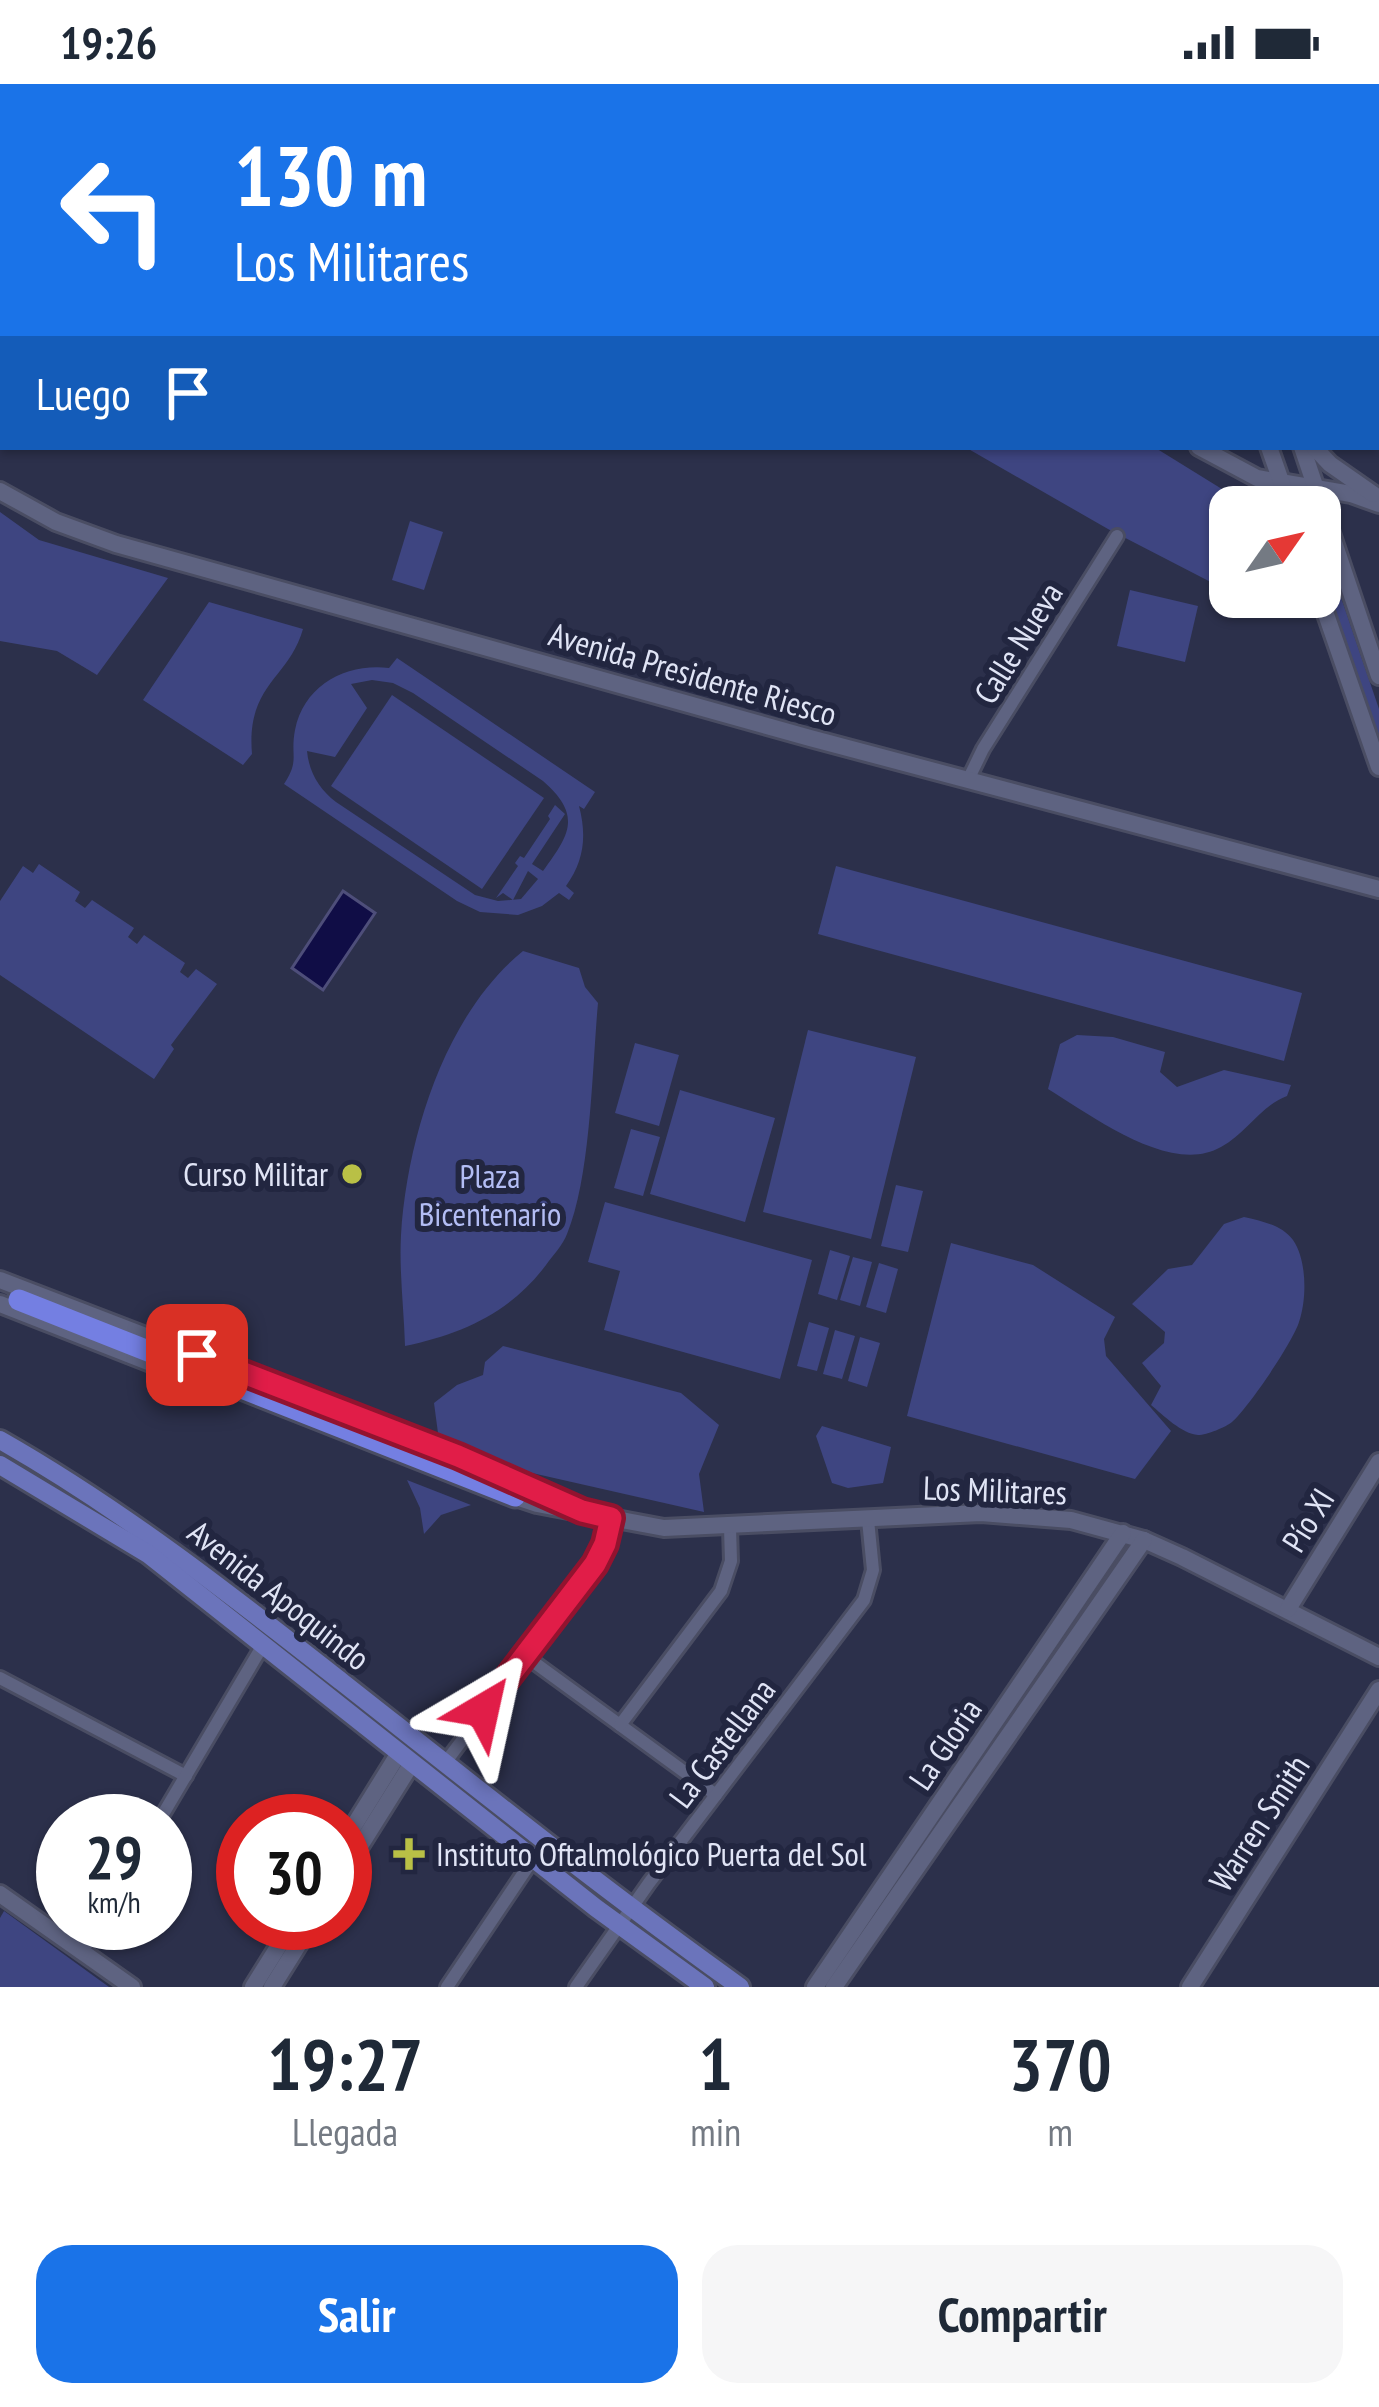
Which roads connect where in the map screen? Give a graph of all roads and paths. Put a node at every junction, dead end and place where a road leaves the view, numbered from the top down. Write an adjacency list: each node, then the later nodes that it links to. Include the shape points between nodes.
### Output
1 (1204, 450): 5 (main road)
2 (1270, 450): 5 (main road)
3 (1303, 450): 7 (main road)
4 (1317, 450): 10 (main road)
5 (1282, 485): 6 (main road)
6 (1290, 486)
7 (1315, 486)
8 (0, 491): 16 (main road, Avenida Presidente Riesco, via 116,544)
9 (1341, 493): 10 (main road)
10 (1379, 501)
11 (1117, 536): 16 (street, Calle Nueva)
12 (1341, 563): 14 (main road)
13 (1327, 618): 15 (main road)
14 (1379, 676)
15 (1379, 767)
16 (968, 780): 17 (main road, Avenida Presidente Riesco)
17 (1379, 889)
18 (0, 1280): 23 (main road, Los Militares)
19 (9, 1302): 22 (highway)
20 (2, 1452): 32 (main road, Avenida Apoquindo); 40 (main road, Avenida Apoquindo, via 89,1492)
21 (1379, 1462): 30 (main road, Pío XI)
22 (515, 1496): 23 (main road, Los Militares)
23 (582, 1511): 24 (main road, Los Militares)
24 (611, 1518): 26 (main road, Los Militares); 33 (street, via 595,1564)
25 (868, 1520): 26 (main road, Los Militares); 27 (main road, Los Militares, via 1015,1514); 43 (street, La Castellana, via 873,1570 864,1600)
26 (730, 1528): 38 (street, via 721,1591)
27 (1123, 1534): 28 (main road, Los Militares); 29 (main road, La Gloria)
28 (1144, 1540): 30 (main road, Los Militares); 31 (main road, La Gloria)
29 (1076, 1602): 31 (main road); 35 (main road, La Gloria)
30 (1288, 1609): 34 (main road, Los Militares)
31 (1093, 1614): 35 (main road, La Gloria)
32 (263, 1645): 39 (main road, Avenida Apoquindo); 41 (street)
33 (524, 1655): 38 (street); 40 (street)
34 (1379, 1658)
35 (1038, 1677): 53 (main road, La Gloria)
36 (0, 1678): 41 (street)
37 (1379, 1690): 63 (main road, Warren Smith)
38 (620, 1725): 43 (street)
39 (406, 1758): 44 (main road); 45 (main road); 46 (main road, Avenida Apoquindo)
40 (445, 1762): 48 (main road, Avenida Apoquindo)
41 (186, 1776): 42 (street)
42 (175, 1794)
43 (716, 1796): 48 (street, La Castellana)
44 (372, 1804)
45 (372, 1820)
46 (533, 1859): 48 (main road, Avenida Apoquindo); 57 (street)
47 (0, 1894): 51 (main road)
48 (625, 1917): 58 (street, La Castellana); 59 (main road, Avenida Apoquindo); 60 (main road, Avenida Apoquindo)
49 (284, 1950): 52 (main road)
50 (287, 1950): 52 (main road)
51 (82, 1952): 54 (main road)
52 (282, 1955): 55 (main road); 56 (main road)
53 (842, 1961): 61 (main road, La Gloria); 62 (main road, La Gloria)
54 (132, 1987)
55 (253, 1987)
56 (272, 1987)
57 (447, 1987)
58 (576, 1987)
59 (705, 1987)
60 (740, 1987)
61 (814, 1987)
62 (834, 1987)
63 (1190, 1987)

